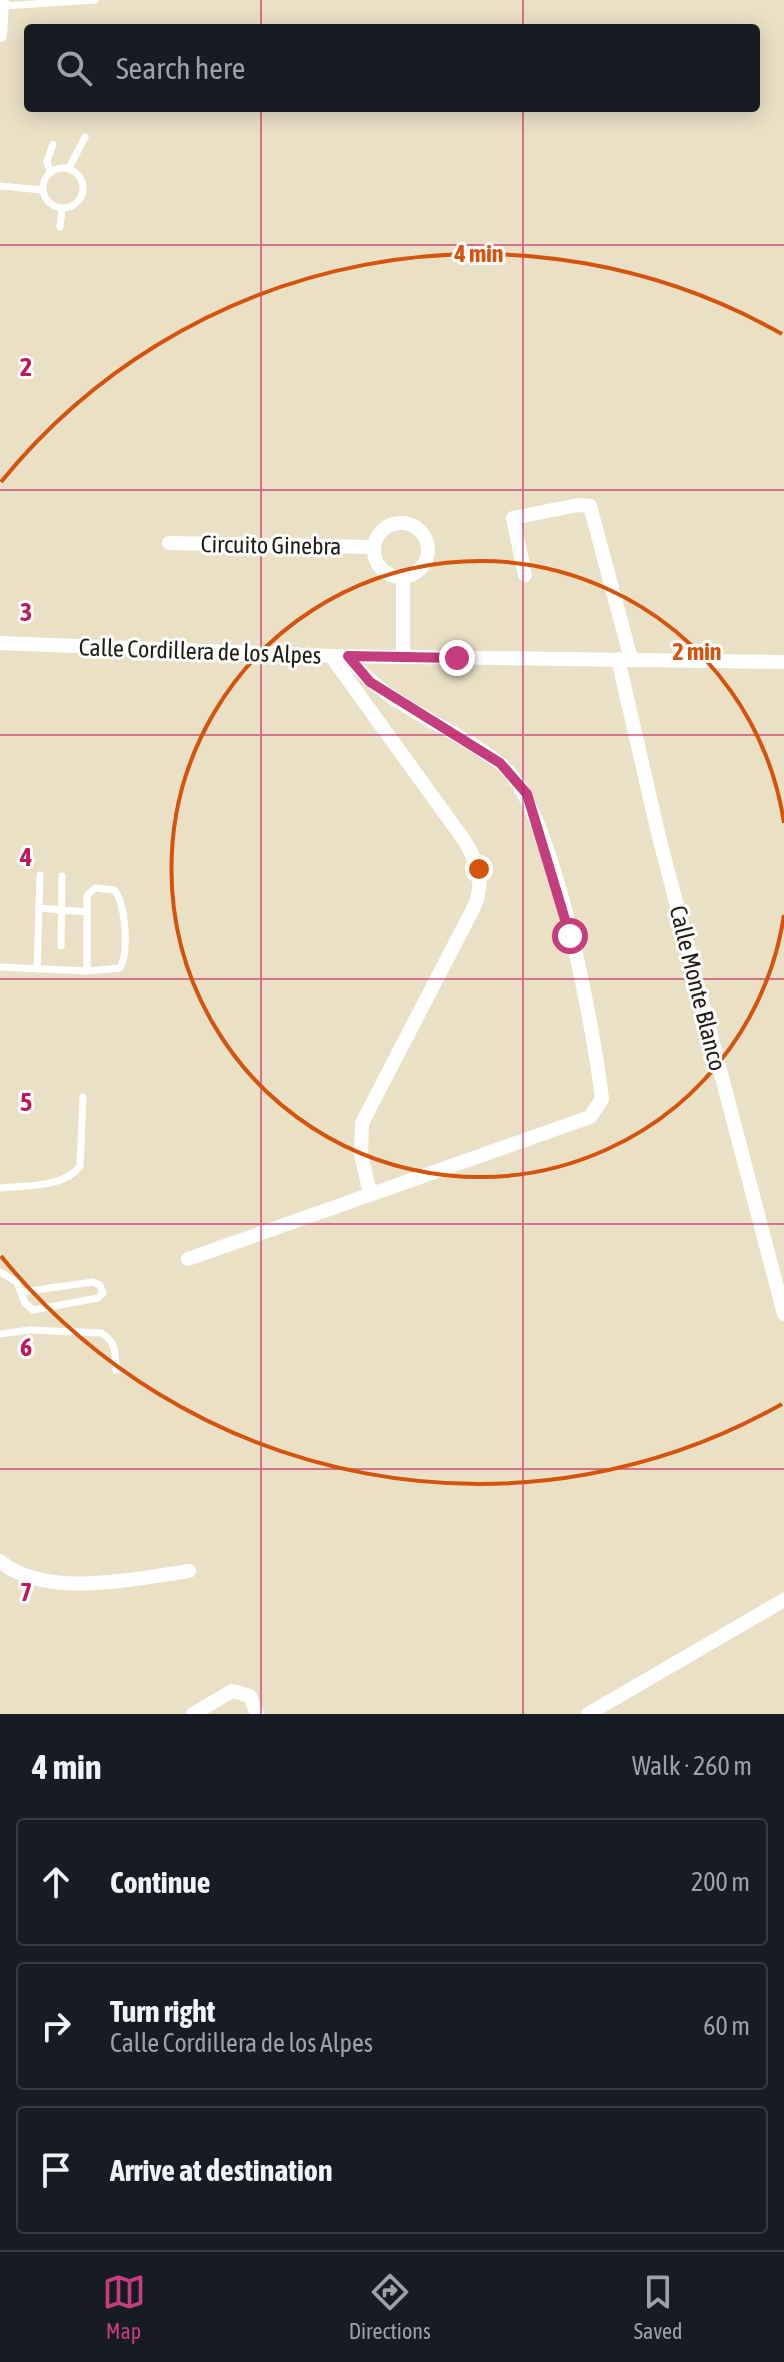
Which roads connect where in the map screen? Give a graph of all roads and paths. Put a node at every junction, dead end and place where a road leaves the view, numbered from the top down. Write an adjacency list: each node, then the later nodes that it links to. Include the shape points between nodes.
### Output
1 (95, 0): 2 (lane)
2 (2, 3): 3 (street)
3 (0, 35)
4 (85, 137): 6 (lane)
5 (53, 144): 7 (lane, via 47,161)
6 (69, 168): 7 (lane); 10 (lane, via 83,182 83,192 72,207)
7 (50, 172): 9 (lane)
8 (0, 186): 9 (lane)
9 (42, 190): 10 (lane, via 52,206)
10 (62, 209): 11 (lane)
11 (60, 227)
12 (169, 543): 13 (street, Circuito Ginebra)
13 (373, 547): 15 (street, Circuito Ginebra, via 379,567); 15 (street, Circuito Ginebra, via 379,532 393,523 409,523 422,532 428,547 425,563)
14 (525, 575): 20 (street, Calle Monte Blanco, via 513,518 590,506)
15 (403, 577): 19 (street)
16 (0, 643): 17 (street, Calle Cordillera de los Alpes)
17 (331, 656): 18 (street, Calle Cordillera de los Alpes); 33 (street, via 464,840 481,880 474,907 362,1123 361,1154)
18 (348, 656): 19 (street, Calle Cordillera de los Alpes); 33 (street, via 370,682 500,763 527,794 587,993 602,1099 590,1117)
19 (403, 656): 20 (street, Calle Cordillera de los Alpes)
20 (624, 659): 21 (street, Calle Cordillera de los Alpes); 37 (street, Calle Monte Blanco, via 659,837)
21 (784, 662)
22 (40, 875): 24 (lane)
23 (62, 876): 25 (lane)
24 (39, 908): 25 (lane); 29 (lane)
25 (61, 910): 26 (lane); 27 (lane)
26 (87, 912): 30 (lane); 30 (lane, via 87,896 95,888 117,893 124,959 115,970)
27 (61, 946)
28 (0, 967): 29 (lane)
29 (37, 969): 30 (lane)
30 (87, 971)
31 (83, 1097): 32 (lane, via 80,1166 74,1175)
32 (0, 1188)
33 (370, 1193): 34 (street)
34 (188, 1259)
35 (0, 1272): 36 (lane, via 17,1282)
36 (22, 1292): 36 (lane, via 33,1310 103,1293 93,1282)
37 (784, 1314)
38 (0, 1334): 39 (lane, via 101,1333 115,1347)
39 (116, 1370)
40 (0, 1561): 41 (street, via 38,1581 88,1582)
41 (189, 1571)
42 (784, 1600): 45 (street)
43 (193, 1714): 44 (street, via 232,1691 250,1696)
44 (257, 1714)
45 (588, 1714)

